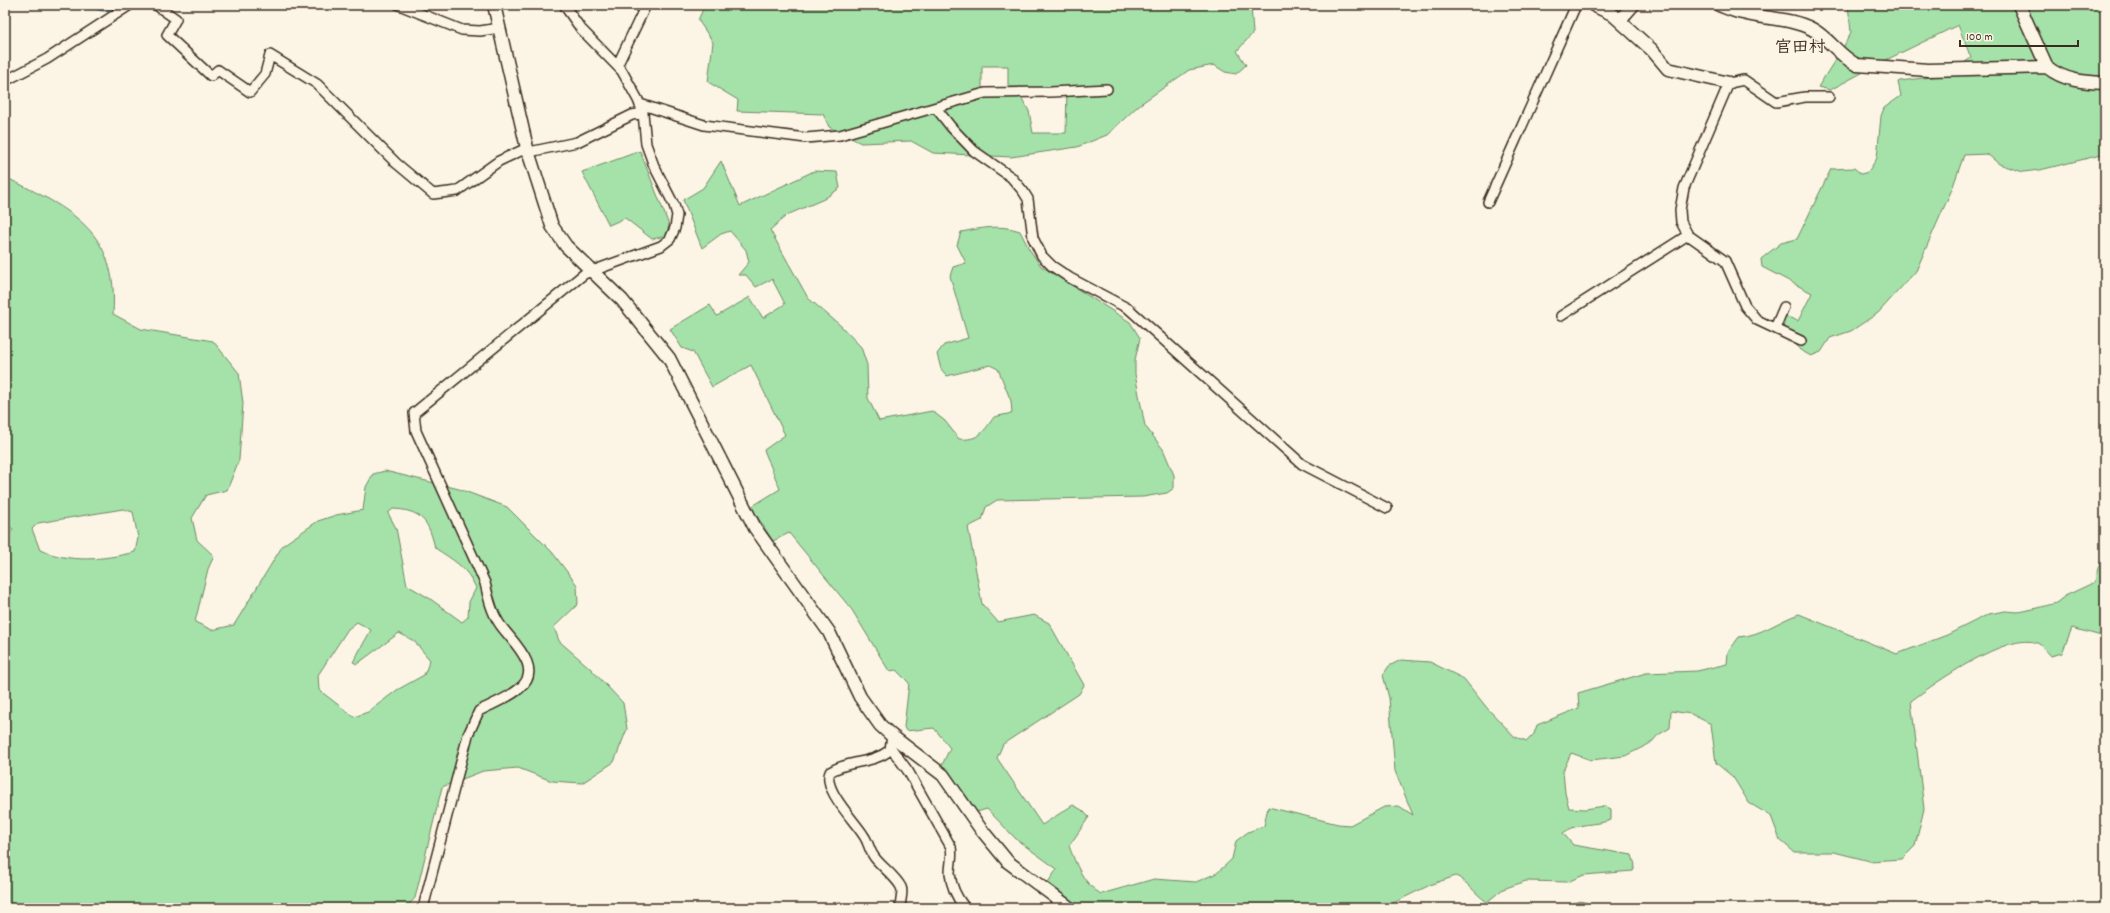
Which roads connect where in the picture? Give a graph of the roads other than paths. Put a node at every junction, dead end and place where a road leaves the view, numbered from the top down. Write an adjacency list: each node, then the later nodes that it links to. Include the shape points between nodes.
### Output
1 (130, 5): 16 (street, via 47,59)
2 (156, 5): 23 (street, via 176,19 167,35 211,76 218,70 250,92 265,74 270,56 316,84 396,163 433,194 457,191 499,161)
3 (399, 5): 13 (street, via 462,30)
4 (494, 5): 13 (street)
5 (564, 5): 14 (street, via 581,28)
6 (646, 5): 14 (street)
7 (1576, 5): 24 (street)
8 (1593, 5): 12 (street)
9 (1633, 5): 12 (street)
10 (1719, 5): 15 (street, via 1742,13 1786,20 1811,28 1857,66 1928,70)
11 (2019, 5): 15 (street)
12 (1620, 20): 17 (street, via 1668,69)
13 (500, 28): 23 (street)
14 (617, 66): 22 (street)
15 (2047, 67): 18 (street, via 2070,79)
16 (5, 80)
17 (1729, 83): 20 (street, via 1744,80 1776,102 1806,97); 25 (street, via 1684,188 1680,210 1681,222)
18 (2105, 83)
19 (1106, 88): 21 (street, via 1085,91 985,93)
20 (1829, 97)
21 (936, 108): 22 (street, via 840,135 806,138 704,125); 31 (street, via 974,151 1011,177 1023,191 1028,199 1033,238 1042,256 1052,266 1129,309 1302,464)
22 (641, 109): 23 (street, via 577,142); 26 (street, via 646,144 677,215 675,228 670,239 661,246)
23 (528, 150): 26 (street, via 552,226 566,246)
24 (1488, 202)
25 (1688, 235): 28 (street); 29 (street, via 1725,262 1745,306 1757,320)
26 (593, 272): 32 (street, via 622,300 669,358 755,528 829,632 860,697); 33 (street, via 584,274 414,413 416,431 485,582 498,623 518,648 529,671 520,688 479,710 476,715 468,735)
27 (1784, 307): 29 (street)
28 (1561, 316)
29 (1774, 328): 30 (street)
30 (1801, 341)
31 (1387, 508)
32 (891, 742): 34 (street, via 884,755 837,767 830,772 828,782 833,793 866,838 868,849 902,889); 35 (street, via 951,847 952,884 956,897); 36 (street, via 943,775 980,828 1008,862)
33 (423, 908)
34 (901, 908)
35 (964, 908)
36 (1070, 908)

